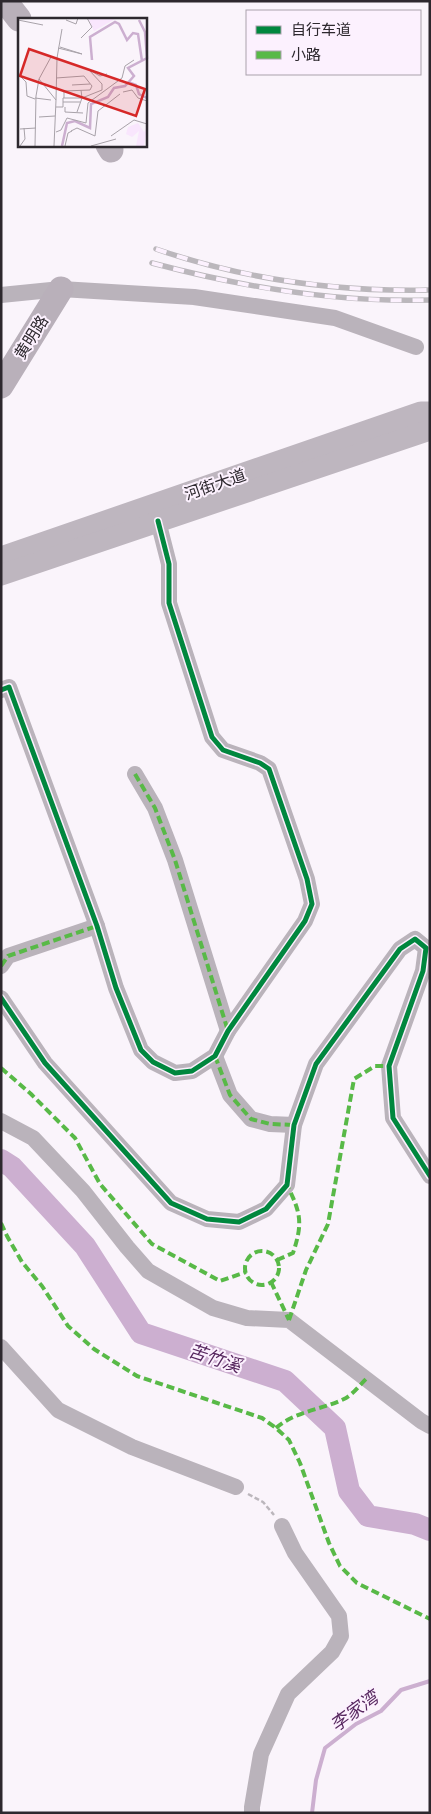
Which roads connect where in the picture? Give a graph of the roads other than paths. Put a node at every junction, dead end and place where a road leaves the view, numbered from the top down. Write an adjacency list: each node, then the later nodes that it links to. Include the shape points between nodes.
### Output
1 (61, 289): 2 (street); 3 (street, via 194,297 335,318); 4 (highway, 黄明路)
2 (1, 295)
3 (416, 347)
4 (1, 386)
5 (430, 412): 8 (main road, 河街大道, via 420,412)
6 (430, 430): 7 (main road, 河街大道)
7 (158, 521): 9 (main road, 河街大道); 15 (street, via 169,564 169,603 212,737 224,750 260,763 269,770 307,878 312,904 305,921)
8 (1, 557)
9 (1, 575)
10 (1, 690): 12 (street, via 9,687)
11 (135, 774): 15 (street, via 155,808 176,860)
12 (97, 926): 13 (street, via 8,956); 16 (street, via 140,1050 152,1062 175,1072 192,1071)
13 (1, 966)
14 (1, 998): 18 (street, via 45,1062 171,1203 207,1220 238,1222 266,1210 287,1185)
15 (228, 1030): 16 (street)
16 (215, 1056): 18 (street, via 230,1095 250,1119)
17 (1, 1120): 21 (street, via 33,1138 83,1191 148,1271 213,1308 246,1318 289,1320)
18 (294, 1125): 19 (street, via 316,1064 400,949 415,939 426,948 423,971 389,1066 393,1118)
19 (430, 1176)
20 (1, 1346): 22 (street, via 58,1410 132,1447)
21 (430, 1426)
22 (236, 1486)
23 (282, 1526): 24 (street, via 295,1553 339,1616 341,1636 332,1652 288,1694 260,1754)
24 (252, 1813)

